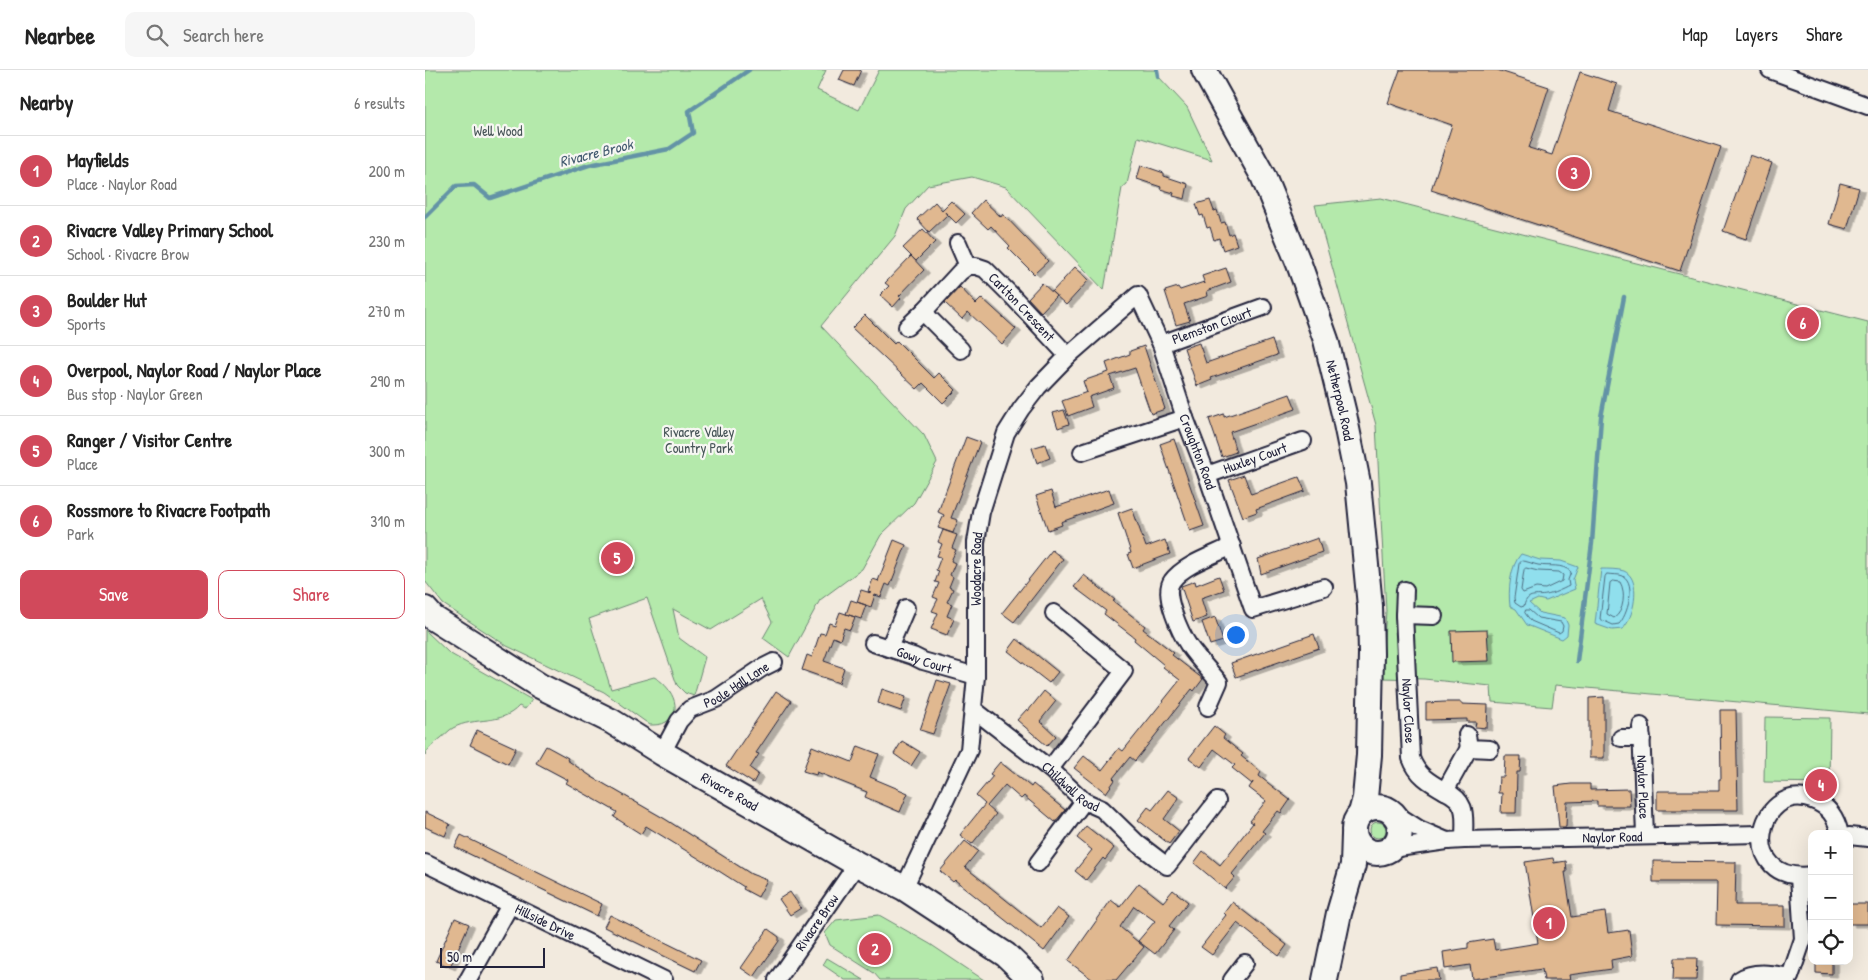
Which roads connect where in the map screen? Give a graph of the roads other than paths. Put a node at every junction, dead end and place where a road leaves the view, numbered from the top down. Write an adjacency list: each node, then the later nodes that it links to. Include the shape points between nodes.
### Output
1 (1204, 70): 34 (main road, Netherpool Road, via 1263,176 1325,340 1345,414 1358,483 1370,606)
2 (1771, 70): 3 (street)
3 (1868, 106)
4 (958, 243): 5 (street)
5 (968, 266): 8 (street); 12 (street, Carlton Crescent, via 985,269)
6 (1138, 295): 10 (street, Croughton Road); 12 (street, Woodacre Road)
7 (1263, 307): 10 (street, Plemston Ciourt)
8 (925, 310): 9 (street); 11 (street)
9 (907, 328)
10 (1161, 344): 13 (street, Croughton Road)
11 (961, 350)
12 (1068, 356): 28 (street, Woodacre Road, via 1027,401 1006,433 981,512 977,542)
13 (1185, 418): 15 (street); 16 (street, Croughton Road)
14 (1303, 441): 16 (street, Huxley Court)
15 (1082, 452)
16 (1207, 475): 17 (street, Croughton Road)
17 (1232, 546): 18 (street, Croughton Road, via 1253,609); 30 (street, via 1186,569 1168,589 1170,603 1188,644 1219,682)
18 (1324, 587)
19 (1405, 590): 23 (street, Naylor Close)
20 (906, 608): 26 (street)
21 (425, 609): 33 (main road, Rivacre Road, via 433,618 540,686 611,721)
22 (1054, 613): 35 (street, via 1124,671)
23 (1404, 615): 24 (street); 36 (street, Naylor Close, via 1411,758 1421,776)
24 (1434, 616)
25 (873, 643): 26 (street, Gowy Court)
26 (889, 648): 28 (street, Gowy Court)
27 (774, 662): 33 (street, Poole Hall Lane, via 716,699 690,708)
28 (976, 676): 29 (street, Woodacre Road)
29 (973, 708): 35 (street, Childwall Road); 53 (street, Woodacre Road, via 969,750)
30 (1208, 708)
31 (1621, 738): 43 (street, Naylor Place, via 1641,732)
32 (1490, 749): 36 (street, via 1468,742)
33 (662, 753): 51 (main road, Rivacre Road)
34 (1369, 755): 39 (main road, Netherpool Road); 40 (main road, Netherpool Road, via 1366,791)
35 (1050, 770): 37 (street, Childwall Road)
36 (1445, 790): 46 (street, Naylor Close, via 1455,795 1463,807)
37 (1084, 801): 38 (street, Childwall Road, via 1102,809 1167,866); 50 (street)
38 (1217, 801)
39 (1393, 812): 40 (main road, via 1377,806 1370,808); 47 (street, via 1419,830); 48 (main road, via 1399,820 1401,834)
40 (1357, 824): 48 (main road, via 1358,843 1366,851 1379,854); 54 (main road, Netherpool Road)
41 (1839, 830): 42 (street, via 1834,816 1820,803 1808,798 1795,798 1772,810)
42 (1761, 834): 43 (street, Naylor Road); 52 (street, via 1762,847 1775,868 1786,874)
43 (1645, 836): 46 (street, Naylor Road)
44 (1853, 836): 45 (street)
45 (1868, 838)
46 (1464, 840): 47 (street, Naylor Road)
47 (1447, 841): 48 (street, Naylor Road)
48 (1390, 850): 54 (main road, Netherpool Road, via 1361,875)
49 (425, 863): 55 (street, Hillside Drive)
50 (1038, 863)
51 (857, 864): 53 (main road, Rivacre Road); 60 (street, Rivacre Brow)
52 (1805, 876): 57 (street, via 1803,939)
53 (904, 888): 61 (main road, Rivacre Road, via 1007,955)
54 (1345, 895): 63 (main road, Netherpool Road)
55 (510, 905): 58 (street); 59 (street, Hillside Drive)
56 (1245, 964): 62 (street)
57 (1791, 978): 64 (street, via 1765,973)
58 (468, 980)
59 (665, 980)
60 (777, 980)
61 (1032, 980)
62 (1232, 980)
63 (1325, 980)
64 (1739, 980)

